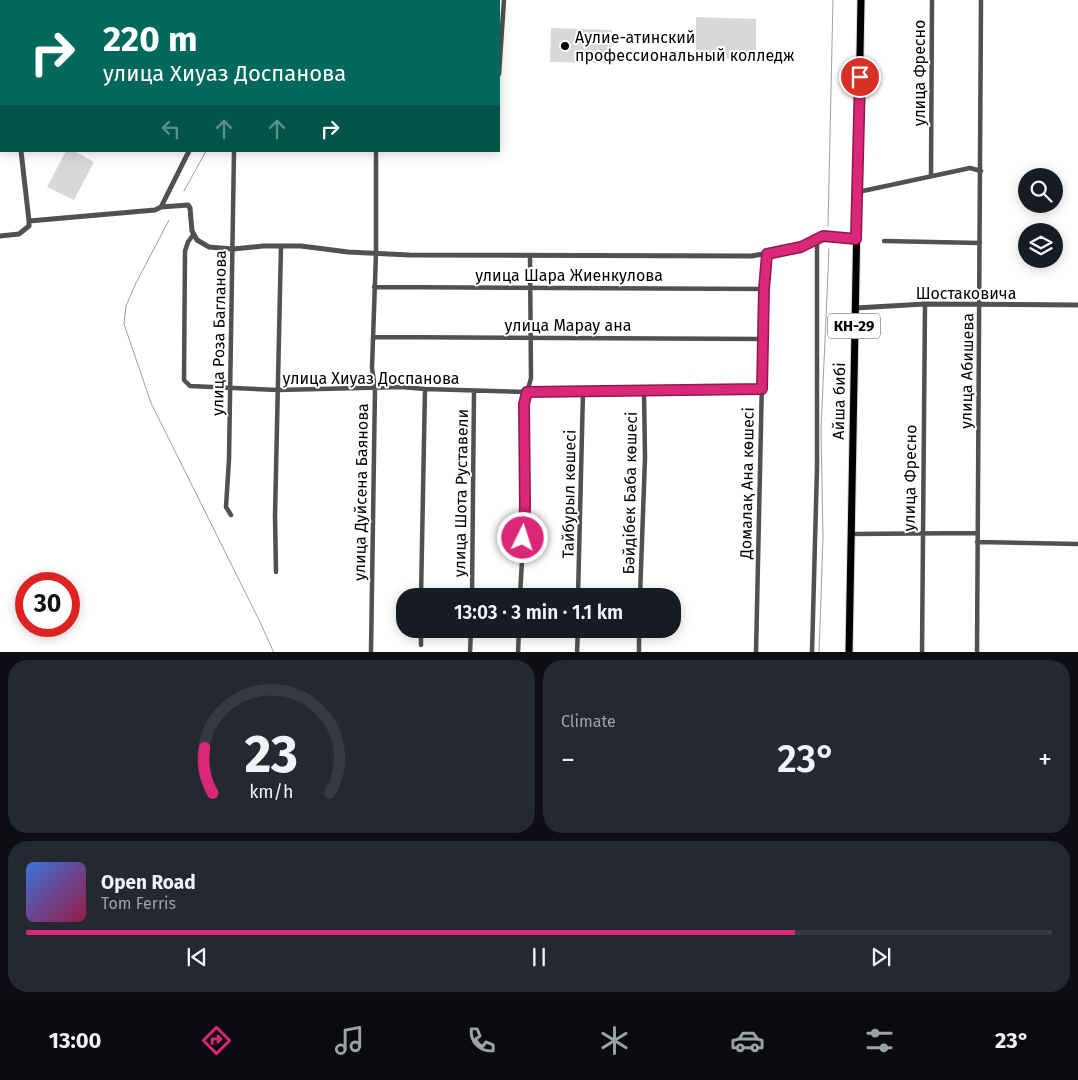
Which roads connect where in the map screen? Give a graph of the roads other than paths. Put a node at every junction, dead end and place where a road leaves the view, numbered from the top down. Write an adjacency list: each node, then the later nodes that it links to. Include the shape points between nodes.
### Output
1 (504, 0): 5 (street)
2 (861, 0): 12 (main road, Айша бибі / КН-29)
3 (932, 0): 11 (street, улица Фресно)
4 (981, 0): 10 (street, улица Абишева)
5 (500, 59)
6 (21, 152): 14 (street)
7 (188, 152): 13 (street)
8 (234, 152): 22 (street, улица Роза Багланова)
9 (376, 152): 23 (street, улица Дуйсена Баянова)
10 (981, 171): 11 (street, via 970,168); 20 (street, улица Абишева)
11 (931, 176): 12 (street)
12 (858, 192): 18 (main road, Айша бибі / КН-29)
13 (161, 207): 14 (street); 15 (street, via 188,205)
14 (29, 221): 16 (street, via 29,226 19,234)
15 (193, 235): 22 (street, via 209,247); 37 (street, улица Хиуаз Доспанова, via 185,251 184,380 190,386)
16 (0, 236)
17 (820, 237): 18 (street); 24 (street, via 801,247); 69 (street)
18 (856, 239): 32 (main road, Айша бибі / КН-29)
19 (884, 241): 20 (street)
20 (980, 243): 30 (street, улица Абишева)
21 (281, 246): 22 (street); 23 (street); 40 (street)
22 (233, 249): 37 (street, улица Роза Багланова)
23 (376, 253): 25 (street); 26 (street, улица Дуйсена Баянова)
24 (767, 254): 25 (street); 28 (street, Домалақ Ана көшесі)
25 (530, 255): 27 (street)
26 (374, 287): 27 (street, улица Шара Жиенкулова); 33 (street, улица Дуйсена Баянова)
27 (531, 288): 28 (street, улица Шара Жиенкулова); 34 (street)
28 (764, 289): 35 (street, Домалақ Ана көшесі)
29 (925, 304): 30 (street, Шостаковича); 32 (street, Шостаковича); 46 (street, улица Фресно)
30 (980, 305): 31 (street, Шостаковича); 47 (street, улица Абишева)
31 (1078, 305)
32 (855, 308): 48 (main road, Айша бибі / КН-29)
33 (373, 337): 34 (street, улица Марау ана); 36 (street, улица Дуйсена Баянова)
34 (529, 338): 35 (street, улица Марау ана); 43 (street, via 531,378)
35 (764, 338): 39 (street, Домалақ Ана көшесі)
36 (375, 388): 38 (street, улица Хиуаз Доспанова); 40 (street, улица Хиуаз Доспанова); 63 (street, улица Дуйсена Баянова)
37 (230, 389): 40 (street, улица Хиуаз Доспанова); 45 (street, улица Роза Багланова, via 226,507)
38 (424, 389): 41 (street, улица Хиуаз Доспанова); 52 (street)
39 (762, 389): 42 (street, улица Хиуаз Доспанова); 68 (street, Домалақ Ана көшесі)
40 (278, 390): 51 (street)
41 (474, 391): 43 (street, улица Хиуаз Доспанова); 53 (street, улица Шота Руставели)
42 (644, 391): 44 (street, улица Хиуаз Доспанова); 56 (street, Бәйдібек Баба көшесі)
43 (527, 392): 44 (street, улица Хиуаз Доспанова); 54 (street, via 524,404 525,507)
44 (584, 392): 55 (street, Тайбурыл көшесі)
45 (231, 515)
46 (922, 533): 47 (street); 48 (street); 71 (street, улица Фресно)
47 (978, 533): 49 (street, улица Абишева)
48 (850, 534): 70 (main road, Айша бибі / КН-29)
49 (977, 542): 50 (street); 72 (street, улица Абишева)
50 (1078, 544)
51 (276, 572)
52 (421, 588)
53 (472, 588)
54 (520, 588)
55 (578, 588)
56 (640, 588)
57 (421, 638): 62 (street)
58 (471, 638): 64 (street)
59 (519, 638): 65 (street)
60 (578, 638): 66 (street)
61 (639, 638): 67 (street)
62 (421, 645)
63 (372, 652)
64 (470, 652)
65 (518, 652)
66 (577, 652)
67 (639, 652)
68 (756, 652)
69 (812, 652)
70 (849, 652)
71 (922, 652)
72 (977, 652)

